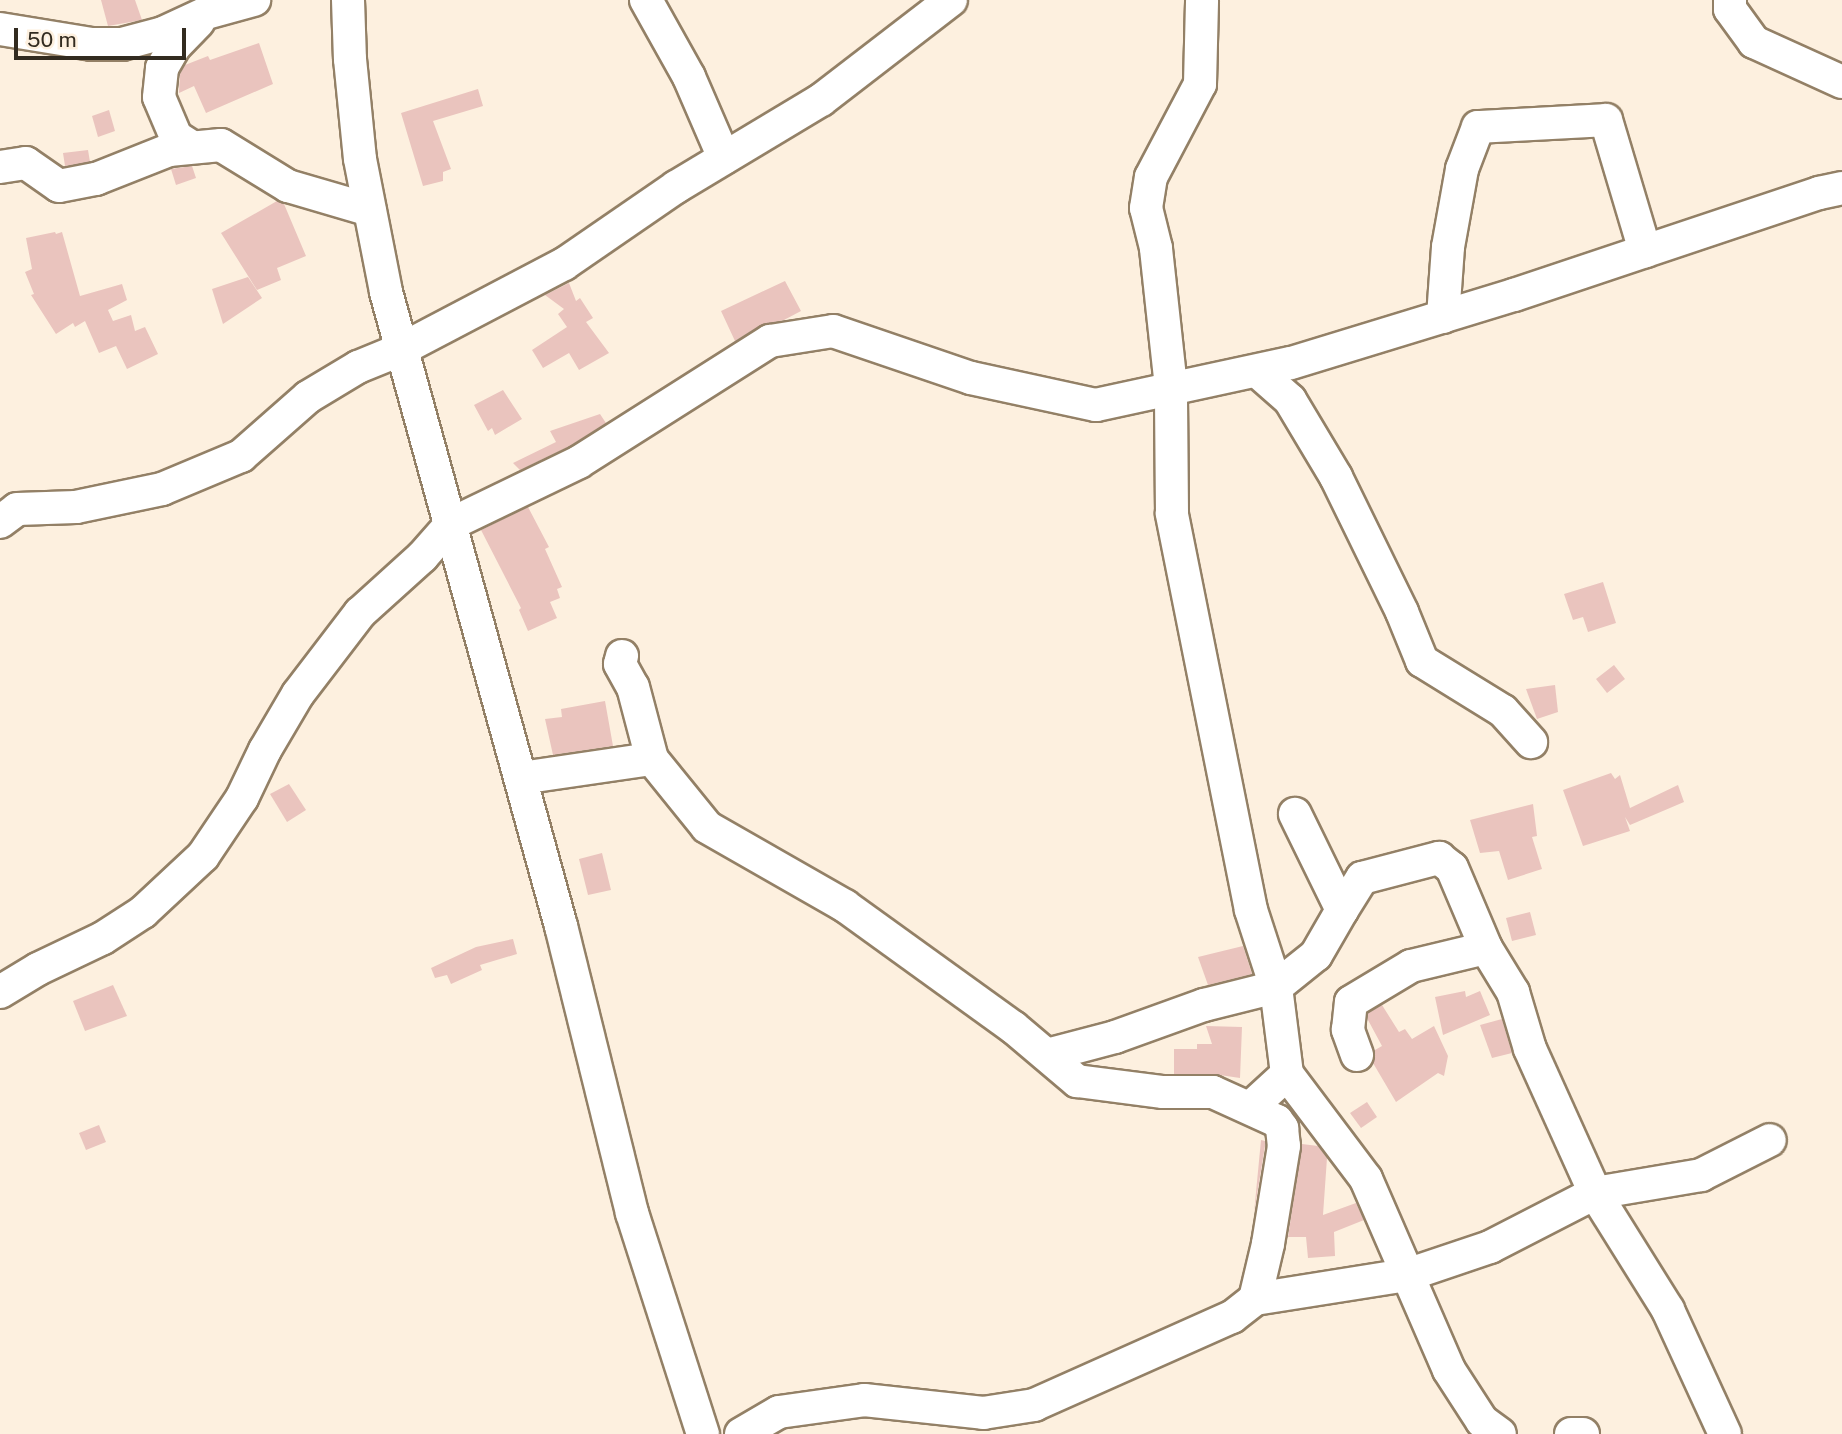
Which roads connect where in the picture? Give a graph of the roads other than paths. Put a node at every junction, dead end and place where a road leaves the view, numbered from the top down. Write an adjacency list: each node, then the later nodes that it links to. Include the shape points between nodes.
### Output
1 (254, 0): 7 (street)
2 (348, 0): 16 (street, via 359,147)
3 (646, 0): 13 (street, via 688,76)
4 (951, 0): 13 (street, via 821,100)
5 (1202, 0): 21 (street, via 1200,84 1152,177 1146,208 1156,248)
6 (1730, 0): 11 (street, via 1730,9 1754,42)
7 (206, 13): 9 (street, via 163,33); 10 (street, via 174,47)
8 (0, 29): 9 (street, via 92,44)
9 (122, 44): 10 (street)
10 (162, 68): 12 (street, via 159,97 176,137)
11 (1842, 82)
12 (192, 148): 14 (street, via 169,149 96,179 59,186 26,163); 16 (street, via 221,145 288,186)
13 (724, 158): 19 (street, via 564,264)
14 (0, 167)
15 (1842, 188): 17 (street)
16 (370, 210): 19 (street)
17 (1645, 251): 18 (street); 18 (street, via 1606,120 1478,127 1462,169 1448,247)
18 (1443, 317): 20 (street)
19 (402, 349): 22 (street, via 358,367 307,397 241,456 162,489 76,507 18,509); 23 (street)
20 (1258, 371): 21 (street); 25 (street, via 1290,400 1336,477 1422,661 1503,711)
21 (1171, 387): 23 (street, via 1096,405 971,378 833,331 769,341 579,462); 31 (street, via 1172,513 1251,910)
22 (0, 522)
23 (451, 524): 27 (street); 32 (street, via 360,612 298,694 242,798 203,856 143,912)
24 (622, 656): 26 (street, via 620,664 633,687)
25 (1531, 741)
26 (652, 759): 27 (street); 33 (street, via 707,827 845,906)
27 (521, 778): 41 (street, via 632,1213)
28 (1295, 814): 29 (street)
29 (1342, 910): 30 (street, via 1362,878 1439,858 1452,868); 31 (street, via 1316,955)
30 (1486, 948): 34 (street, via 1411,966 1351,1002 1348,1030); 38 (street, via 1513,992 1530,1049)
31 (1276, 988): 33 (street, via 1204,1004 1115,1037); 35 (street)
32 (0, 992)
33 (1047, 1055): 36 (street, via 1077,1081 1163,1092 1213,1092)
34 (1357, 1055)
35 (1287, 1074): 36 (street); 39 (street, via 1366,1179)
36 (1250, 1108): 40 (street, via 1277,1121 1284,1146 1269,1244)
37 (1770, 1140): 38 (street, via 1701,1174)
38 (1595, 1193): 39 (street, via 1489,1247); 46 (street, via 1668,1310)
39 (1407, 1275): 40 (street); 43 (street, via 1449,1370 1482,1421)
40 (1255, 1299): 42 (street, via 1232,1317 1034,1405 983,1413 864,1400 779,1412)
41 (704, 1434)
42 (741, 1434)
43 (1500, 1434)
44 (1571, 1434): 45 (street)
45 (1583, 1434)
46 (1725, 1434)

